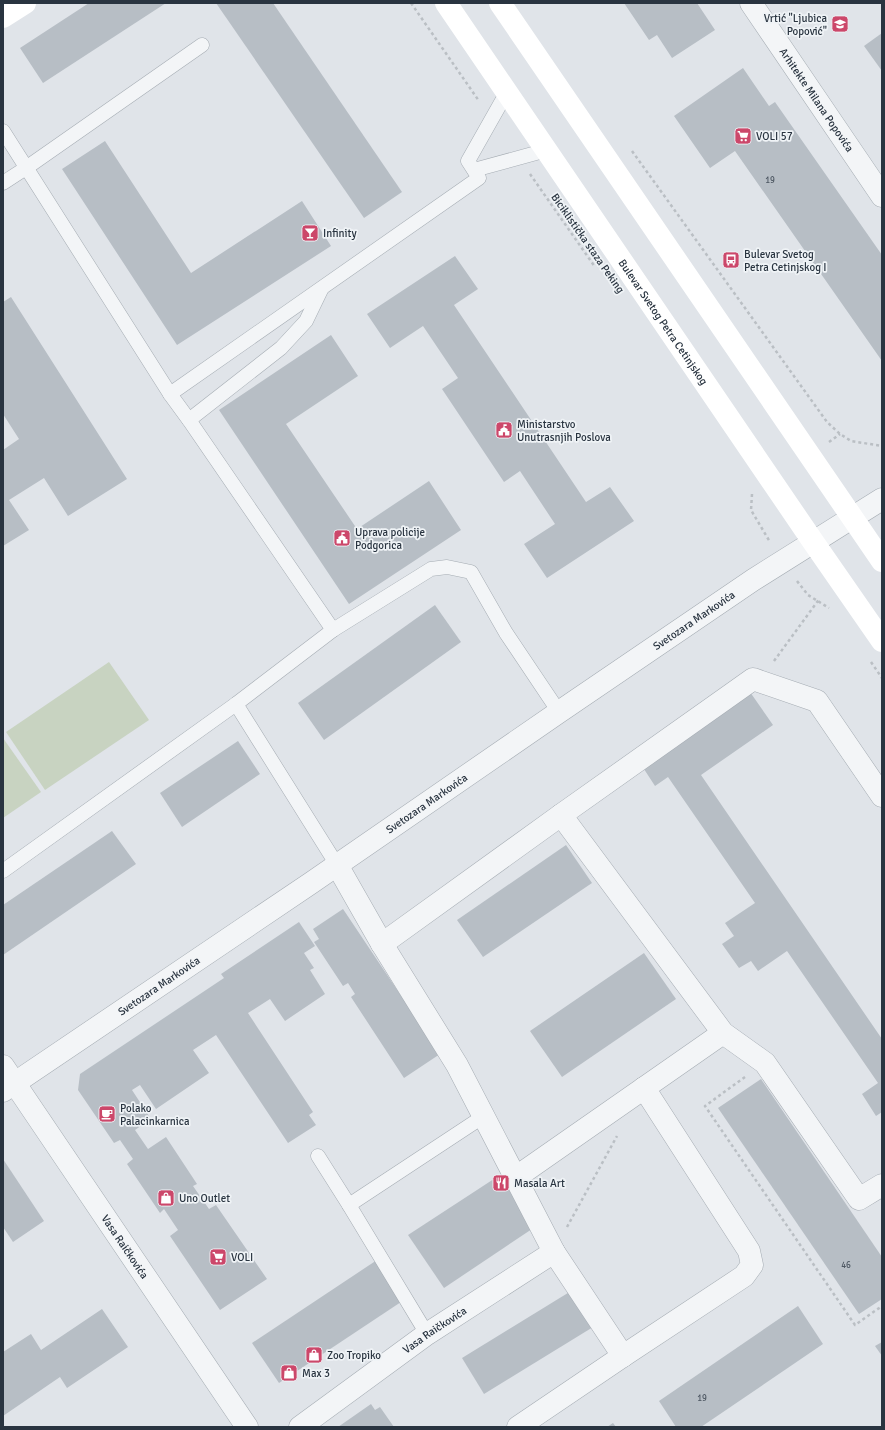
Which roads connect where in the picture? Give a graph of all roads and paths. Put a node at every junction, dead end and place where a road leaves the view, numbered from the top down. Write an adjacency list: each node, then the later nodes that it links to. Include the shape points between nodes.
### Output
1 (25, 3): 6 (main road)
2 (411, 3): 9 (path)
3 (446, 3): 8 (main road, Bulevar Svetog Petra Cetinjskog)
4 (500, 3): 24 (main road)
5 (751, 3): 17 (street, Arhitekte Milana Popovića)
6 (3, 17)
7 (202, 45): 15 (lane)
8 (507, 92): 9 (lane); 12 (main road, Bulevar Svetog Petra Cetinjskog)
9 (492, 119): 14 (lane)
10 (3, 131): 15 (lane)
11 (628, 145): 22 (path, via 827,422 851,440)
12 (547, 150): 13 (lane); 25 (main road, Bulevar Svetog Petra Cetinjskog)
13 (519, 157): 14 (lane); 18 (path, Biciklistička staza Peking)
14 (471, 166): 19 (lane, via 479,178)
15 (26, 168): 16 (lane); 20 (lane)
16 (3, 183)
17 (882, 196)
18 (600, 274)
19 (321, 289): 20 (lane); 21 (lane, via 306,321 281,348)
20 (170, 394): 21 (lane)
21 (189, 420): 28 (lane)
22 (882, 446)
23 (882, 499): 24 (street, Svetozara Markovića)
24 (852, 519): 25 (street, Svetozara Markovića); 26 (main road)
25 (814, 543): 29 (main road, Bulevar Svetog Petra Cetinjskog); 32 (street, Svetozara Markovića, via 753,580)
26 (882, 561)
27 (820, 598): 30 (path)
28 (333, 630): 31 (lane); 32 (lane, via 431,569 447,567 471,572 506,633)
29 (882, 641)
30 (756, 680): 33 (street, via 817,700); 34 (street)
31 (236, 704): 35 (lane); 36 (lane)
32 (559, 712): 35 (street, Svetozara Markovića)
33 (882, 796)
34 (561, 814): 37 (street); 38 (street)
35 (337, 865): 37 (street); 41 (street, Svetozara Markovića)
36 (3, 871)
37 (382, 944): 43 (street, via 457,1065)
38 (723, 1033): 39 (street); 42 (street)
39 (765, 1063): 47 (street, via 859,1199); 50 (path, via 705,1106 854,1325)
40 (3, 1066): 41 (street, Vasa Raičkovića)
41 (9, 1088): 53 (street, Vasa Raičkovića)
42 (644, 1088): 46 (street); 52 (street, via 749,1251 752,1265 744,1276)
43 (484, 1116): 46 (street); 48 (lane)
44 (618, 1136): 49 (path)
45 (318, 1156): 48 (lane)
46 (516, 1178): 49 (street)
47 (882, 1185)
48 (349, 1205): 51 (lane)
49 (554, 1252): 51 (street, Vasa Raičkovića); 52 (street)
50 (882, 1306)
51 (427, 1334): 54 (street, Vasa Raičkovića)
52 (623, 1356): 55 (street)
53 (247, 1427)
54 (300, 1427)
55 (518, 1427)

